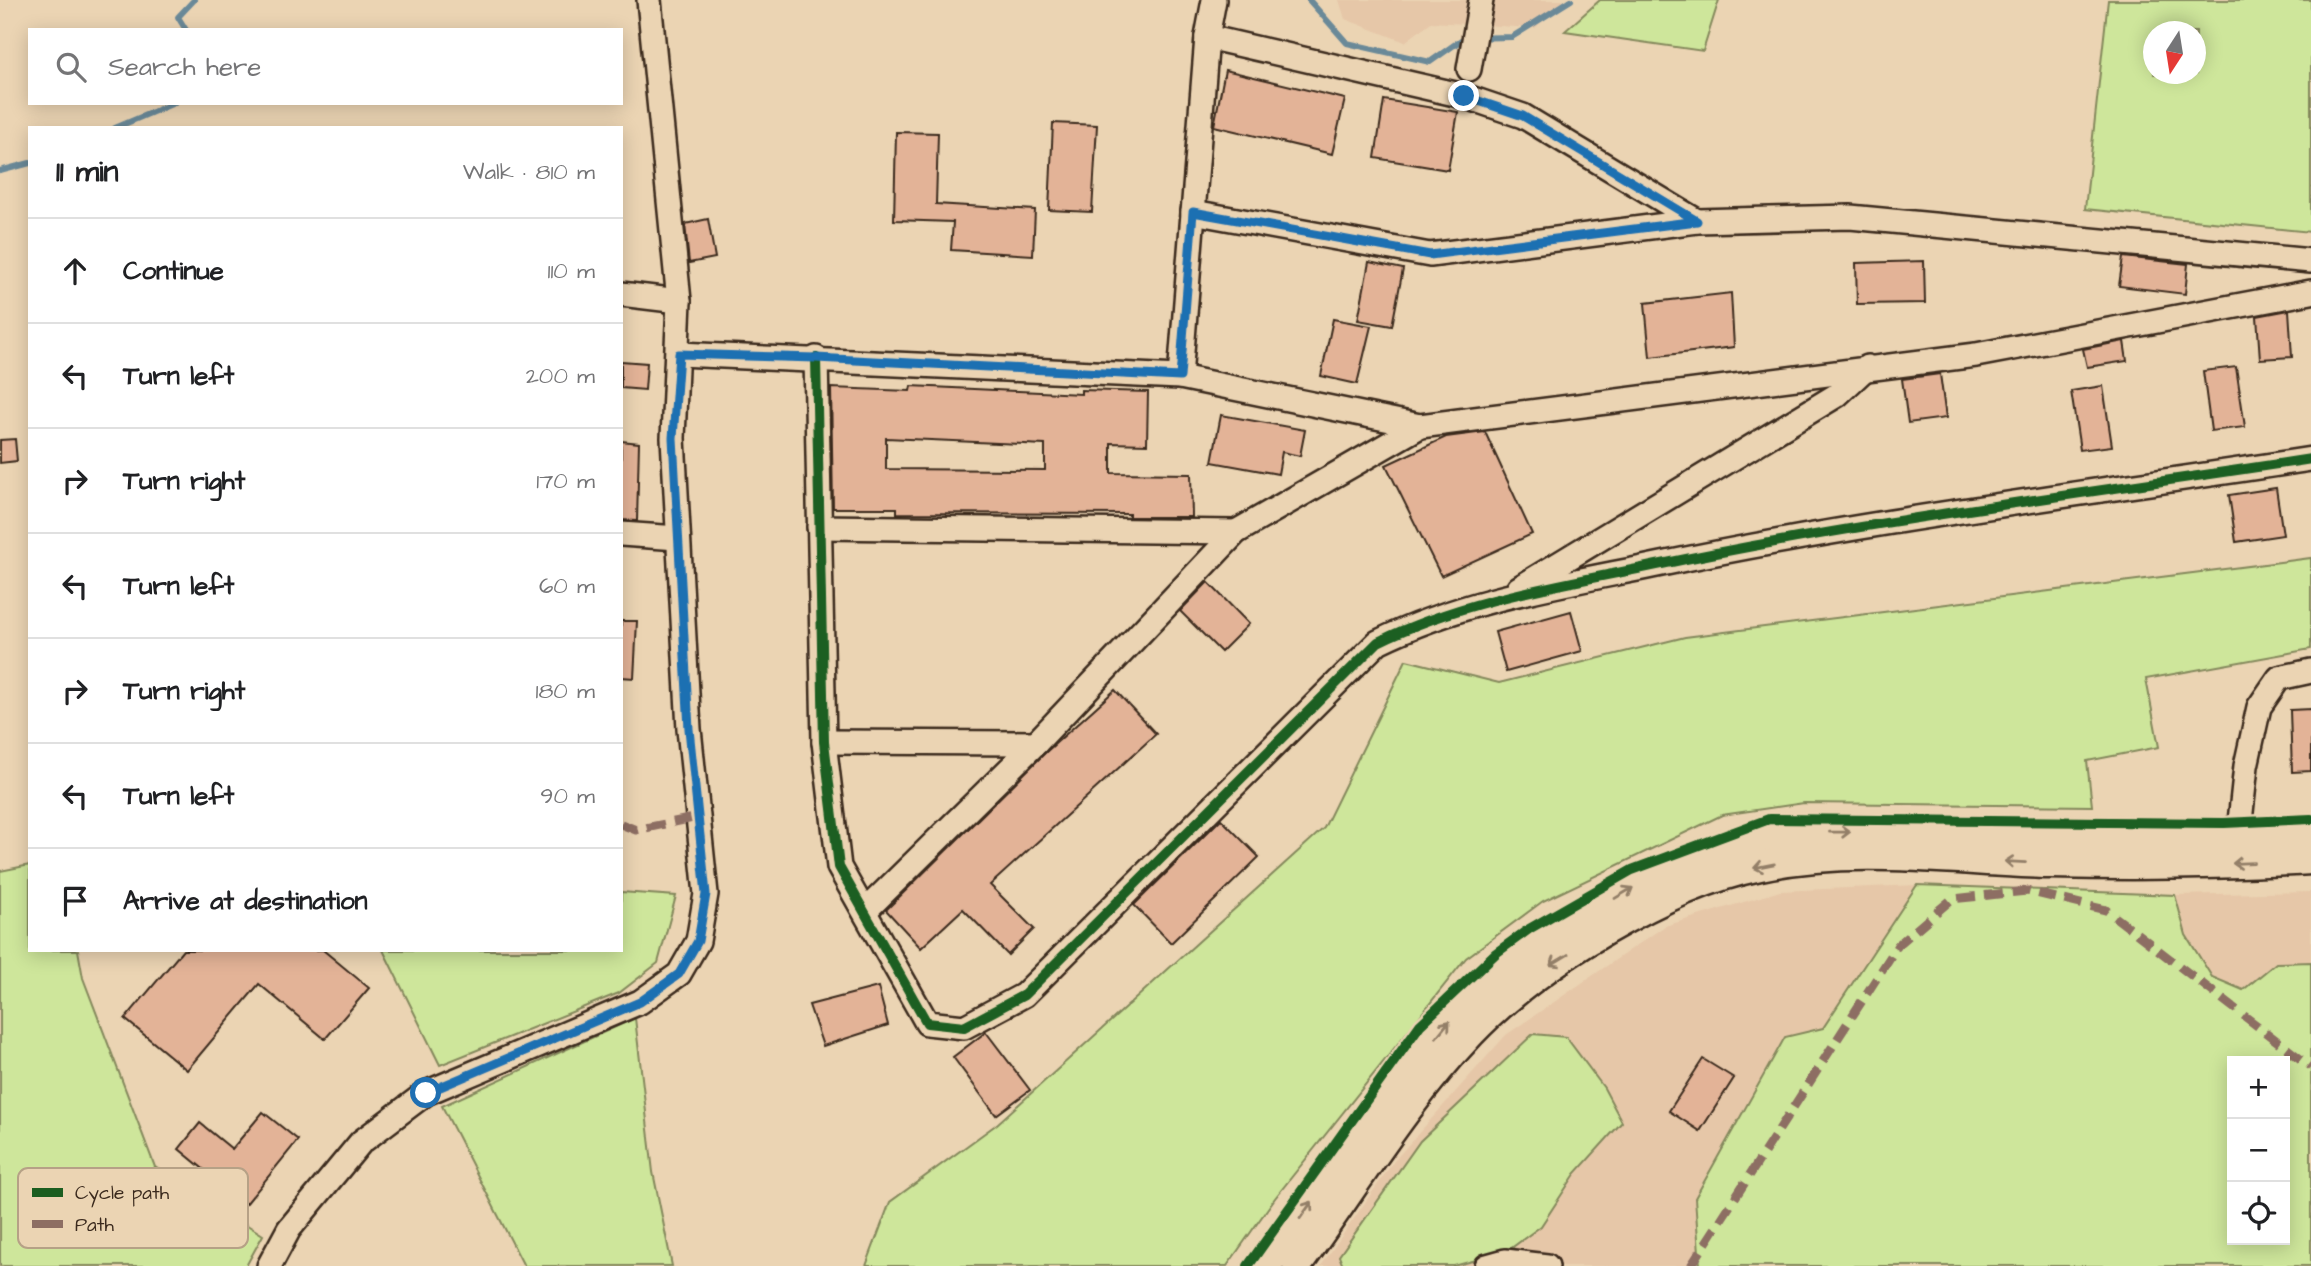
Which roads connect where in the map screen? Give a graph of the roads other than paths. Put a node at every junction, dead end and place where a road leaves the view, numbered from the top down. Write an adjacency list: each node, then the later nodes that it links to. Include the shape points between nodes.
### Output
1 (649, 0): 11 (street)
2 (1214, 0): 4 (street)
3 (1481, 0): 5 (street)
4 (1207, 37): 6 (street); 7 (street, via 1464,96 1523,116)
5 (1469, 69)
6 (1193, 212): 7 (street, via 1430,255); 15 (street)
7 (1697, 221): 8 (street, via 1850,217)
8 (2311, 261)
9 (2311, 292): 14 (street, via 1976,355)
10 (623, 294): 11 (street)
11 (679, 300): 12 (street)
12 (679, 354): 13 (street); 21 (street, via 673,438)
13 (816, 358): 15 (street); 18 (street)
14 (1867, 367): 16 (street); 22 (street, via 1837,395)
15 (1180, 377): 16 (street)
16 (1420, 426): 19 (street)
17 (2311, 459): 22 (street, via 1743,547)
18 (819, 527): 19 (street); 24 (street)
19 (1236, 532): 25 (street)
20 (623, 534): 21 (street)
21 (678, 538): 31 (street, via 689,729 706,894 698,941 679,974 640,1002 426,1093 361,1142 289,1229)
22 (1504, 597): 29 (street, via 1422,620 1377,642 1024,995 964,1027 928,1023)
23 (2311, 671): 27 (street, via 2279,678 2259,707 2246,766)
24 (824, 741): 25 (street); 29 (street, via 839,867)
25 (1036, 743): 29 (street)
26 (2311, 836): 27 (main road)
27 (2238, 840): 32 (main road, one-way to 27, via 1362,1129 1453,1017 1519,956 1688,861 1754,842 1822,832)
28 (2311, 860): 30 (main road, one-way to 30, via 2053,864 1824,856 1759,866 1697,884 1648,907 1534,976 1471,1033 1382,1144)
29 (866, 910)
30 (1304, 1264)
31 (270, 1266)
32 (1266, 1266)
33 (1487, 1266): 34 (street, via 1505,1261)
34 (1547, 1266)

